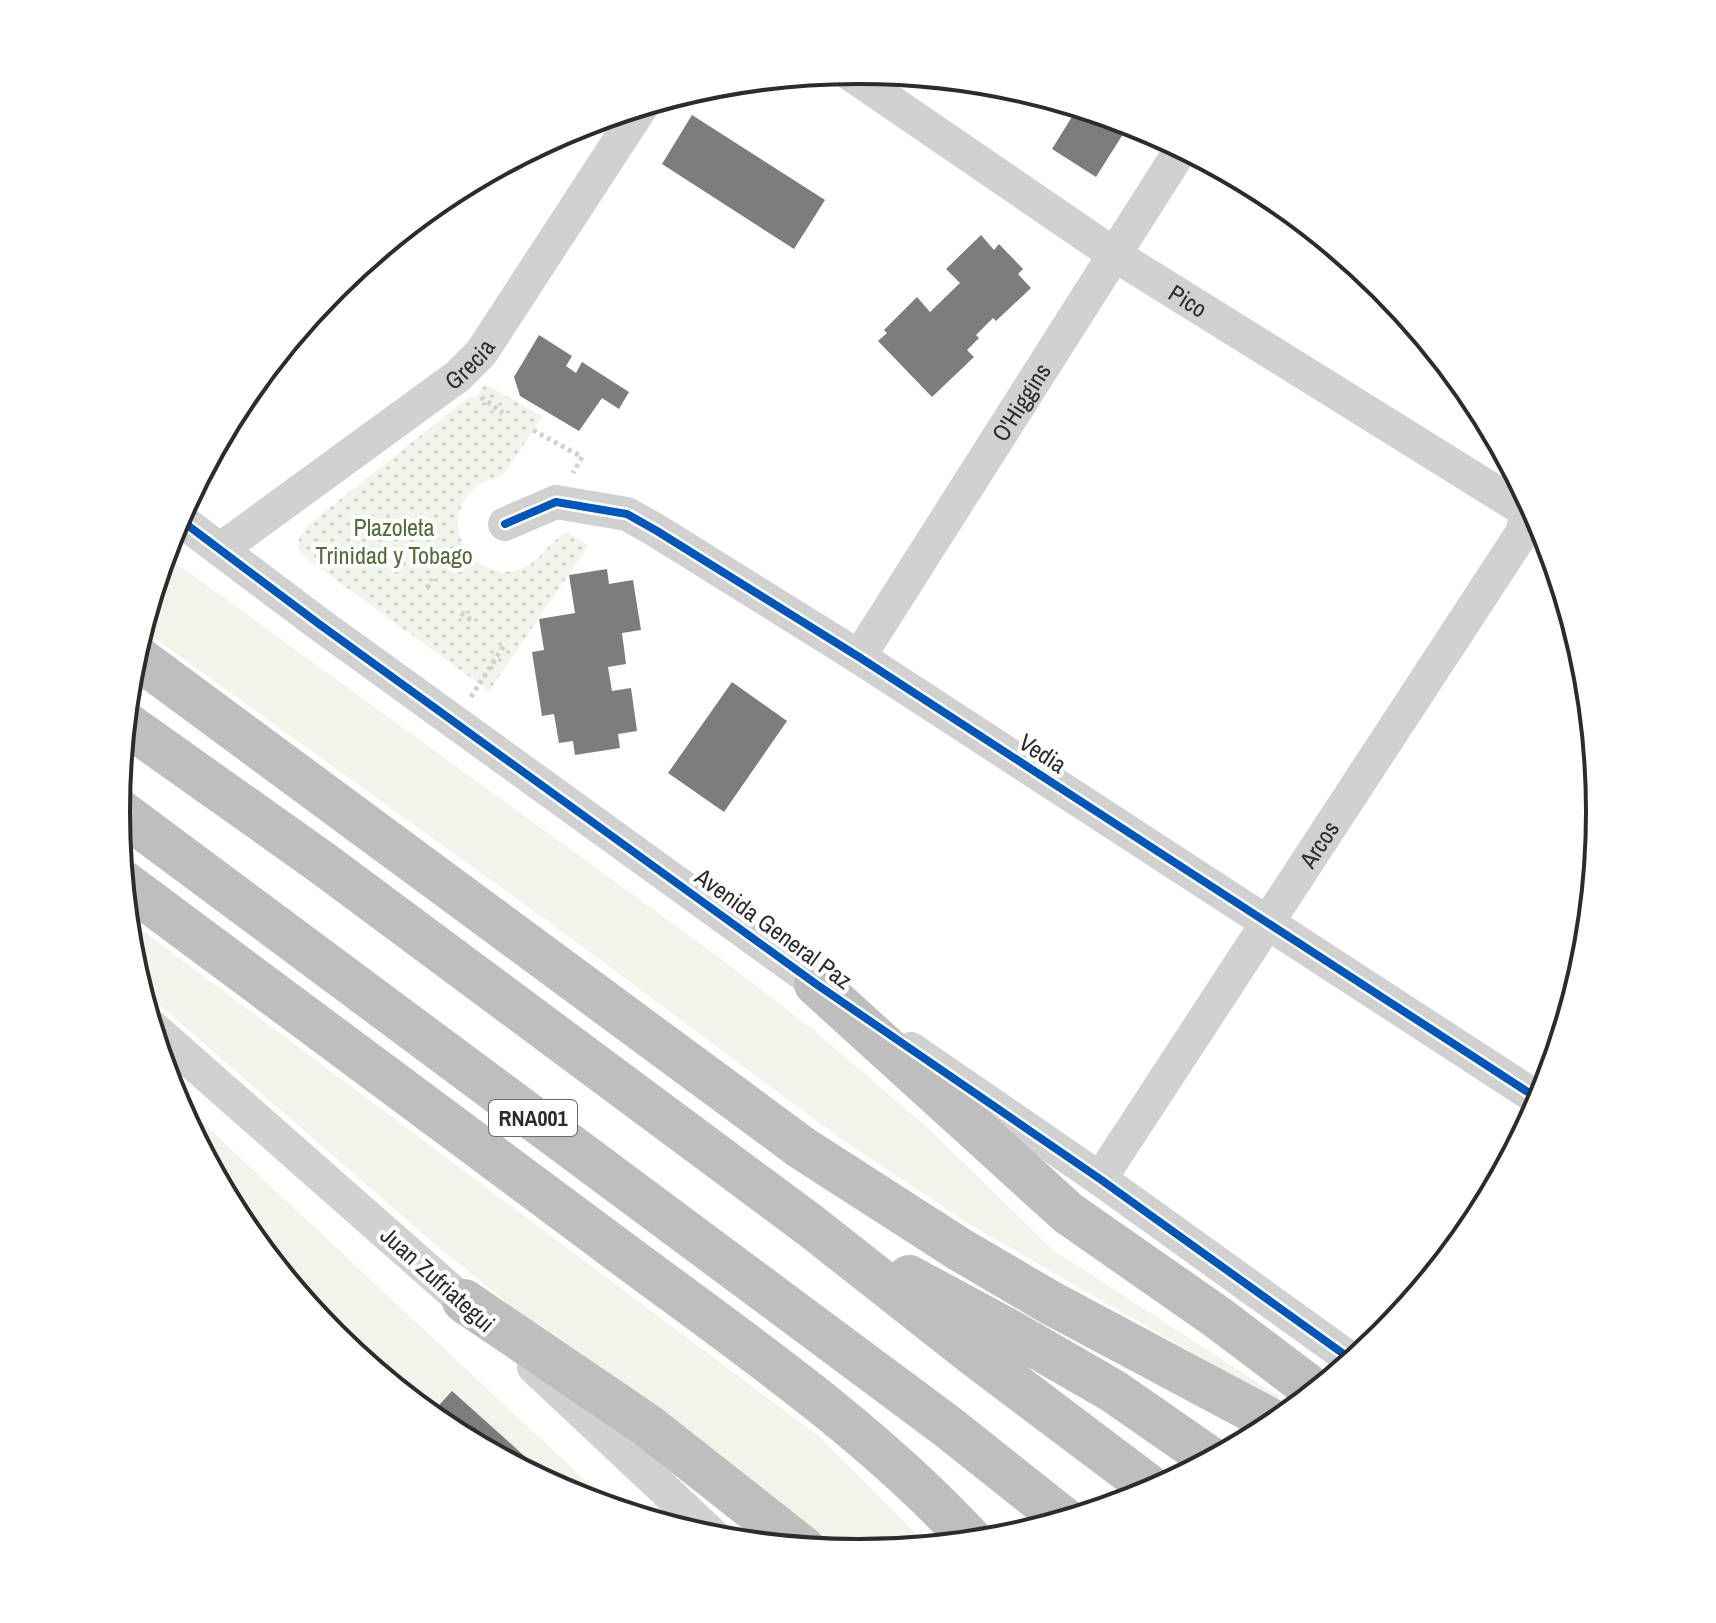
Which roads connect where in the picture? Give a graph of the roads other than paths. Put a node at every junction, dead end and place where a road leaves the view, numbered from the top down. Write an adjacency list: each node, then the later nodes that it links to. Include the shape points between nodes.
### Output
1 (865, 84): 4 (street, Pico)
2 (633, 120): 9 (street, Grecia, via 481,353 458,376)
3 (1176, 157): 4 (street, O'Higgins)
4 (1115, 255): 5 (street, Pico); 10 (street, O'Higgins)
5 (1516, 503)
6 (505, 524): 10 (street, Vedia, via 556,502 627,514)
7 (1526, 525): 15 (street, Arcos)
8 (189, 526): 9 (street, Avenida General Paz)
9 (221, 549): 16 (street, Avenida General Paz)
10 (859, 657): 15 (street, Vedia)
11 (146, 664): 25 (highway, via 802,1148 1051,1303)
12 (136, 731): 20 (highway)
13 (130, 819): 26 (highway, RNA001)
14 (135, 891): 33 (highway, via 761,1357 911,1478)
15 (1267, 924): 18 (street, Vedia); 19 (street, Arcos)
16 (816, 984): 19 (street, Avenida General Paz); 23 (highway, via 1068,1213)
17 (168, 1041): 21 (street, Juan Zufriategui)
18 (1529, 1093)
19 (1100, 1179): 22 (street, Avenida General Paz)
20 (811, 1226): 24 (highway); 29 (highway)
21 (464, 1301): 32 (street, Juan Zufriategui); 34 (highway, via 648,1426)
22 (1343, 1353)
23 (1306, 1384)
24 (1113, 1391): 27 (highway); 28 (highway)
25 (1262, 1416)
26 (948, 1427): 30 (highway, RNA001); 31 (highway)
27 (1221, 1443)
28 (1202, 1453)
29 (1142, 1481)
30 (1054, 1511)
31 (1035, 1517)
32 (697, 1521)
33 (963, 1531)
34 (786, 1535)

